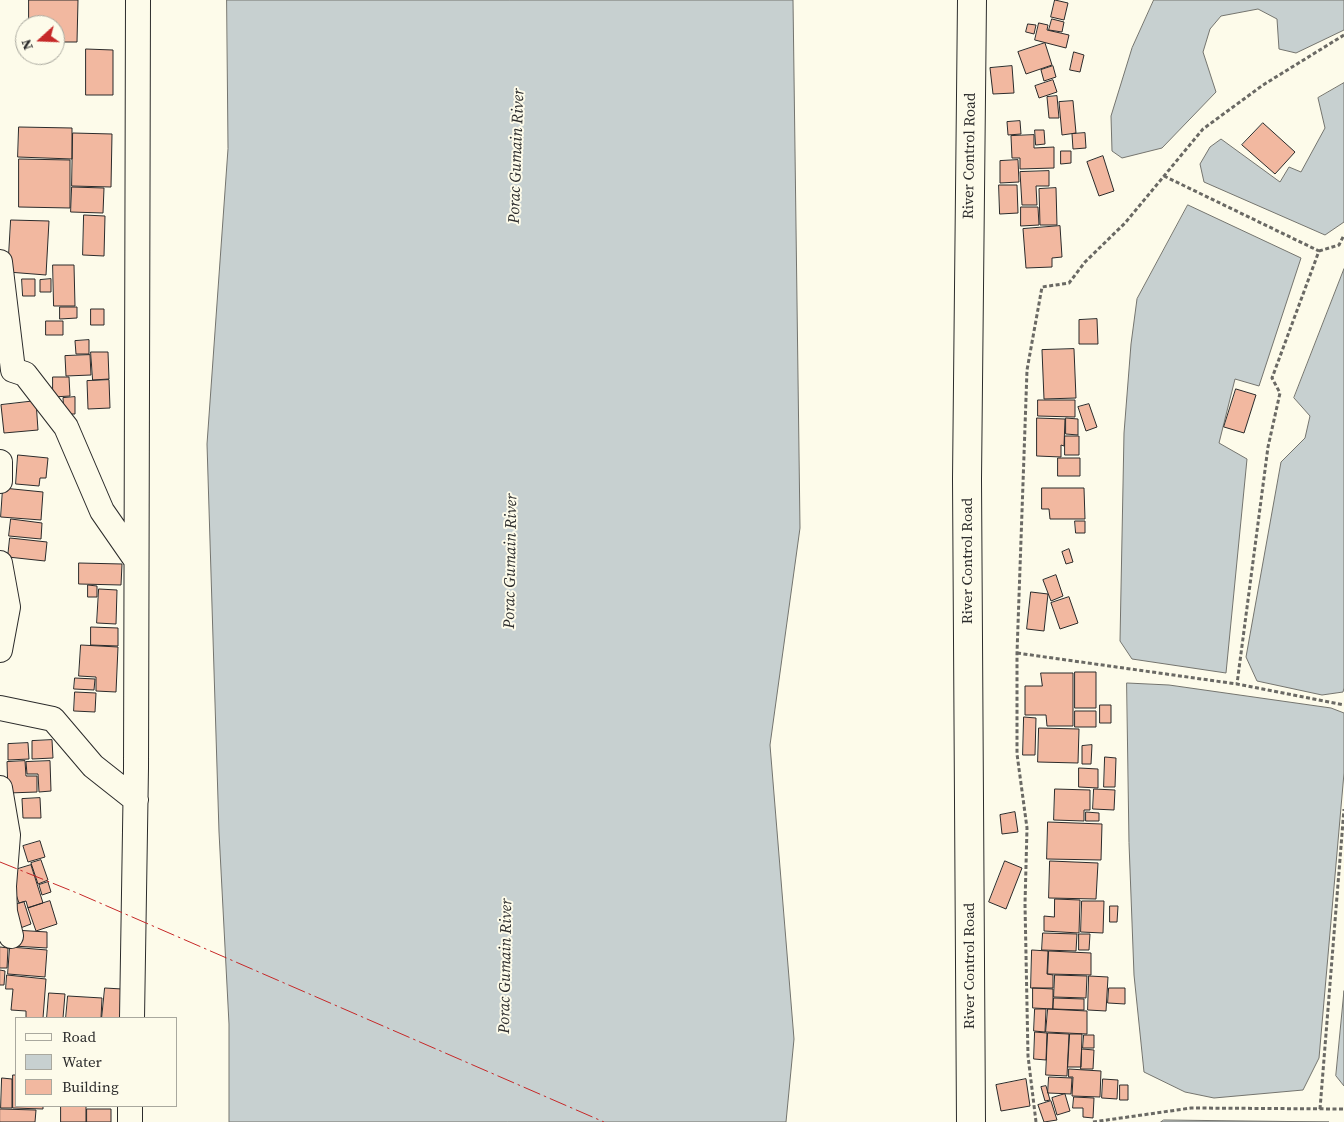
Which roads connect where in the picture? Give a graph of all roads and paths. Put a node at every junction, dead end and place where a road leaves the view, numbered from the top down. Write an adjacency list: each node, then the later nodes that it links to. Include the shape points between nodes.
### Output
1 (138, 0): 11 (street)
2 (972, 0): 27 (street, River Control Road, via 967,479)
3 (1344, 35): 4 (path, via 1263,85 1203,129)
4 (1164, 176): 6 (path); 14 (path, via 1069,283 1042,287 1027,370)
5 (1344, 235): 6 (path, via 1339,245)
6 (1319, 251): 15 (path, via 1272,378 1280,393 1268,447)
7 (0, 262): 8 (street)
8 (6, 379): 11 (street, via 25,374 66,427 102,511)
9 (0, 462): 10 (street)
10 (0, 482)
11 (136, 560): 19 (street)
12 (0, 563): 13 (street, via 8,607)
13 (0, 650)
14 (1017, 653): 15 (path); 28 (path, via 1017,754 1027,828 1028,1056)
15 (1237, 684): 16 (path)
16 (1344, 705)
17 (0, 708): 19 (street, via 53,719 93,766)
18 (0, 788): 21 (street, via 8,835 4,886 5,912)
19 (136, 800): 22 (street)
20 (1344, 809): 24 (path)
21 (11, 936)
22 (132, 1017)
23 (130, 1107): 26 (street)
24 (1320, 1109): 25 (path); 29 (path, via 1191,1108)
25 (1344, 1110)
26 (130, 1122)
27 (971, 1122)
28 (1036, 1122)
29 (1093, 1122)

